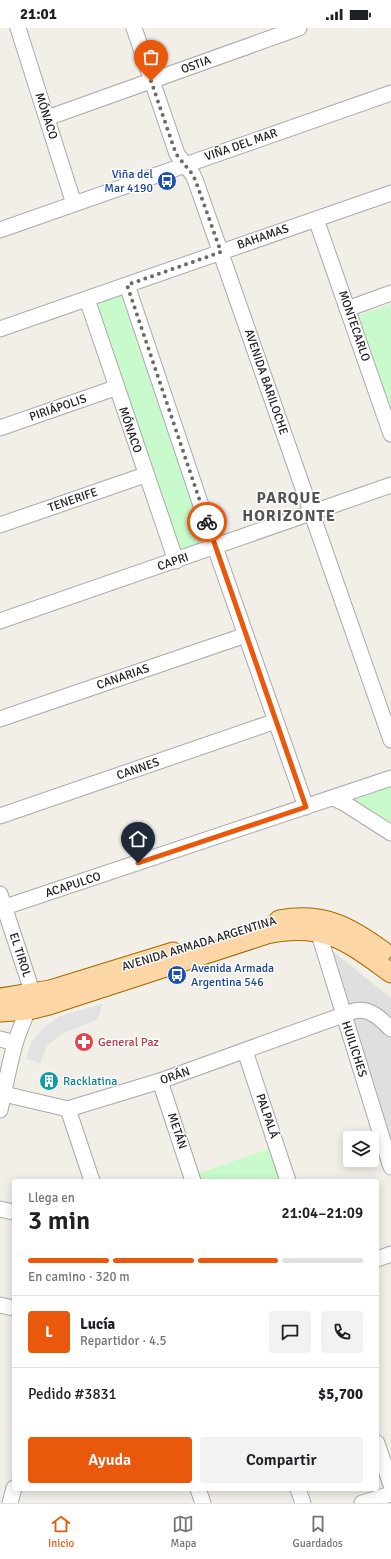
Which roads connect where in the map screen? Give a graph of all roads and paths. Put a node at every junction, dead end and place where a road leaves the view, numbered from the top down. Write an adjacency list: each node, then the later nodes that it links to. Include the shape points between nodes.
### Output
1 (20, 28): 6 (street, MÓNACO)
2 (134, 28): 4 (street, AVENIDA BARILOCHE)
3 (299, 28): 4 (street, OSTIA)
4 (151, 81): 6 (street, OSTIA); 7 (street, AVENIDA BARILOCHE, via 176,154)
5 (391, 93): 7 (street, VIÑA DEL MAR)
6 (47, 118): 9 (street, MÓNACO)
7 (184, 165): 9 (street, VIÑA DEL MAR); 12 (street, AVENIDA BARILOCHE, via 196,182)
8 (391, 193): 10 (street, BAHAMAS)
9 (74, 204): 11 (street, VIÑA DEL MAR)
10 (316, 219): 12 (street, BAHAMAS); 16 (street, MONTECARLO)
11 (0, 230)
12 (221, 252): 13 (street, BAHAMAS); 23 (street, AVENIDA BARILOCHE)
13 (127, 285): 15 (street, BAHAMAS); 25 (street)
14 (391, 293): 16 (street)
15 (87, 299): 17 (street, BAHAMAS); 18 (street, MÓNACO)
16 (347, 308): 20 (street, MONTECARLO)
17 (0, 329)
18 (115, 388): 19 (street, PIRIÁPOLIS); 21 (street, MÓNACO)
19 (0, 428)
20 (391, 434)
21 (145, 475): 24 (street, TENERIFE); 26 (street, MÓNACO)
22 (391, 485): 23 (street, CAPRI)
23 (312, 513): 25 (street, CAPRI); 31 (street, AVENIDA BARILOCHE)
24 (0, 524)
25 (215, 547): 26 (street, CAPRI); 28 (street)
26 (176, 561): 27 (street, CAPRI)
27 (0, 621)
28 (246, 635): 29 (street, CANARIAS); 30 (street)
29 (0, 719)
30 (276, 721): 34 (street); 35 (street, CANNES)
31 (391, 740)
32 (391, 778): 33 (street, ACAPULCO)
33 (333, 798): 34 (street, ACAPULCO); 36 (street)
34 (306, 807): 37 (street, ACAPULCO)
35 (0, 816)
36 (391, 833)
37 (2, 900): 42 (street, EL TIROL, via 29,982)
38 (318, 932): 40 (main road, AVENIDA ARMADA ARGENTINA, via 351,944); 42 (main road, AVENIDA ARMADA ARGENTINA, via 301,930 268,934 69,1000); 44 (street, HUILICHES)
39 (391, 957): 42 (main road, AVENIDA ARMADA ARGENTINA, via 348,928 318,918 292,918 262,924 50,990)
40 (391, 973)
41 (0, 998): 42 (main road, AVENIDA ARMADA ARGENTINA)
42 (30, 1002): 43 (main road, AVENIDA ARMADA ARGENTINA); 47 (street)
43 (0, 1012)
44 (343, 1015): 45 (street, ORÁN, via 362,1009 370,1011); 48 (street, ORÁN); 53 (street, HUILICHES)
45 (391, 1029)
46 (0, 1039): 47 (street)
47 (15, 1043): 50 (street)
48 (245, 1051): 49 (street, ORÁN); 56 (street, PALPALÁ)
49 (160, 1081): 51 (street, ORÁN); 55 (street, METÁN)
50 (3, 1084): 51 (street); 52 (street)
51 (68, 1109): 54 (street)
52 (0, 1110)
53 (391, 1167)
54 (91, 1179)
55 (193, 1179)
56 (287, 1179)
57 (0, 1209): 58 (street)
58 (12, 1212)
59 (391, 1254): 60 (street)
60 (379, 1258)
61 (0, 1305): 62 (street)
62 (12, 1308)
63 (379, 1449): 64 (street)
64 (391, 1485)
65 (13, 1491): 70 (street)
66 (199, 1491): 71 (street)
67 (299, 1491): 72 (street)
68 (391, 1494): 73 (street)
69 (0, 1501): 70 (street)
70 (10, 1503)
71 (203, 1503)
72 (303, 1503)
73 (362, 1503)

